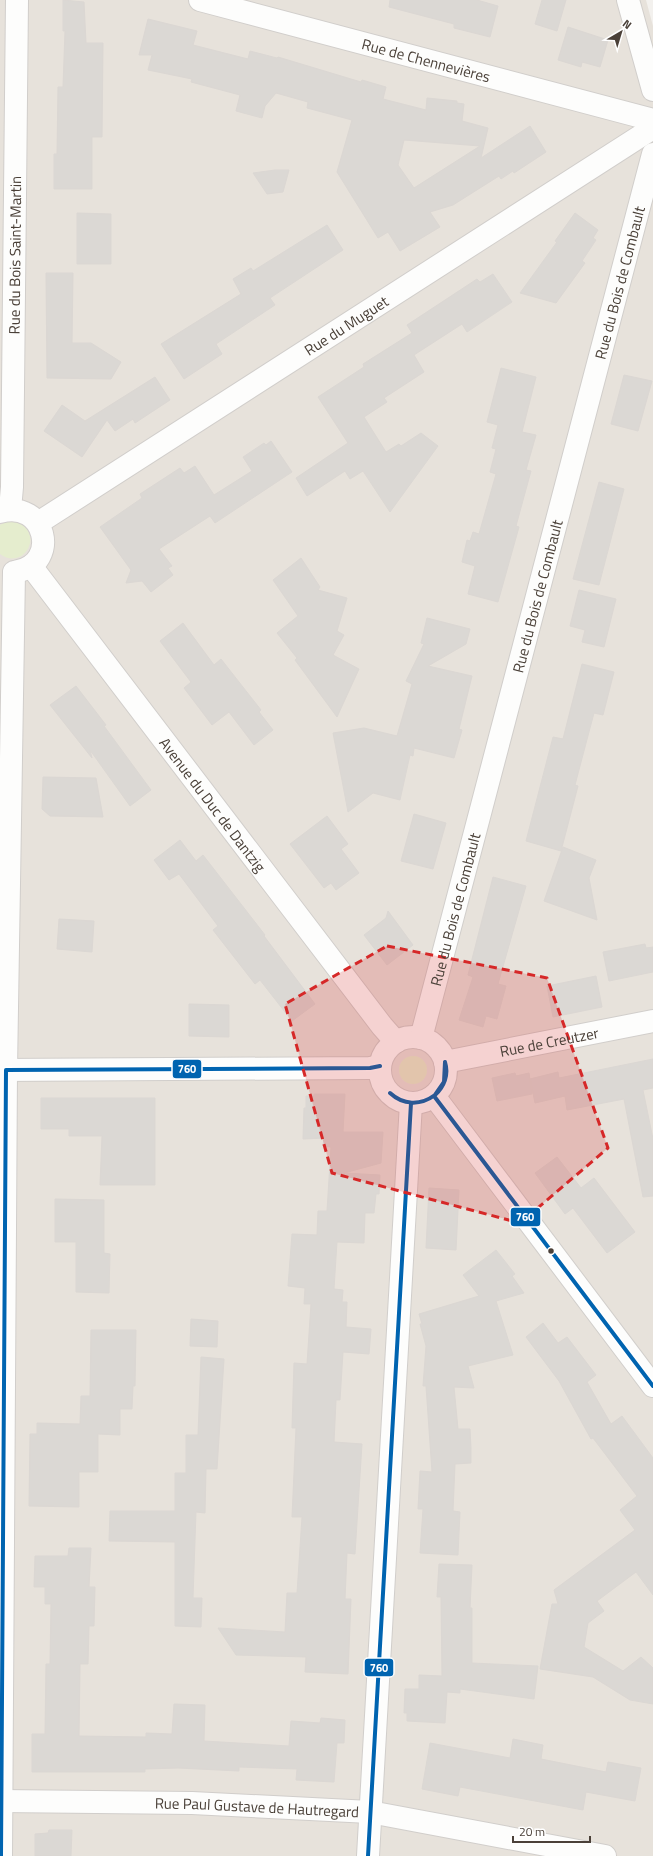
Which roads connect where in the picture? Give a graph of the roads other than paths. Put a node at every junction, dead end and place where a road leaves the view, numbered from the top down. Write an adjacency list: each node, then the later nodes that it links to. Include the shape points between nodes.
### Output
1 (17, 0): 8 (street, Rue du Bois Saint-Martin, via 12,487)
2 (200, 0): 5 (street, Rue de Chennevières)
3 (628, 0): 4 (street)
4 (653, 90)
5 (653, 120)
6 (653, 128): 9 (street, Rue du Muguet)
7 (653, 154): 12 (street, Rue du Bois de Combault)
8 (5, 510): 9 (street, via 20,510 32,516)
9 (38, 523): 10 (street, via 43,534 44,546 40,556)
10 (15, 569): 13 (street, Avenue du Duc de Dantzig); 16 (street)
11 (653, 1020): 14 (street, Rue de Creutzer)
12 (421, 1038): 13 (street, via 403,1038); 14 (street, via 436,1046)
13 (396, 1042): 15 (street, via 388,1049)
14 (445, 1062): 17 (street, via 445,1080)
15 (380, 1066): 16 (street); 18 (street, via 384,1087 400,1101)
16 (3, 1070): 20 (street)
17 (434, 1096): 18 (street, via 419,1103); 19 (street)
18 (411, 1103): 21 (street)
19 (653, 1386)
20 (1, 1801): 21 (street, Rue Paul Gustave de Hautregard, via 192,1803); 22 (street)
21 (370, 1812): 23 (street); 24 (street, Rue Paul Gustave de Hautregard)
22 (1, 1856)
23 (368, 1856)
24 (606, 1856)

